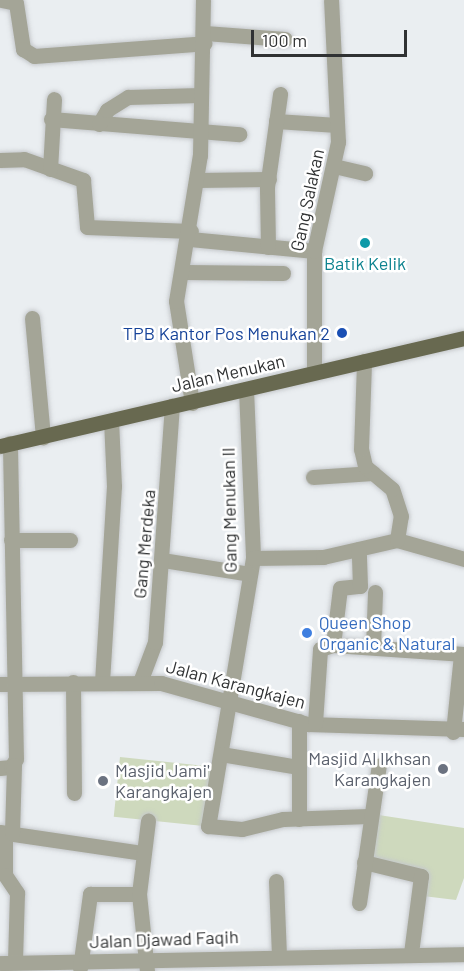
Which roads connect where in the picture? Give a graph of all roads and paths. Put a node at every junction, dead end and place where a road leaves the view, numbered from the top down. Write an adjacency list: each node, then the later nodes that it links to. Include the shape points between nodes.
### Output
1 (1, 0): 4 (street, via 16,3 23,50 34,56)
2 (203, 0): 4 (street)
3 (331, 0): 12 (street, Gang Salakan)
4 (205, 38): 5 (street); 7 (street)
5 (285, 39)
6 (280, 94): 10 (street)
7 (200, 95): 11 (street, via 128,97 107,110); 13 (street)
8 (54, 99): 9 (street)
9 (51, 119): 11 (street); 17 (street)
10 (276, 121): 12 (street); 19 (street)
11 (99, 124): 13 (street)
12 (337, 124): 16 (street, Gang Salakan)
13 (197, 132): 14 (street); 20 (street)
14 (238, 134)
15 (0, 160): 17 (street, via 24,159)
16 (334, 166): 18 (street); 23 (street, Gang Salakan)
17 (50, 169): 21 (street, via 85,182 87,227)
18 (365, 173)
19 (268, 179): 20 (street); 22 (street)
20 (197, 180): 21 (street)
21 (191, 235): 22 (street); 24 (street)
22 (268, 247): 23 (street)
23 (314, 251): 29 (street, Gang Salakan)
24 (183, 272): 25 (street); 31 (street, via 176,310)
25 (283, 273)
26 (32, 318): 34 (street)
27 (464, 338): 28 (main road, Jalan Menukan)
28 (364, 361): 29 (main road, Jalan Menukan); 36 (street, via 361,449 365,466)
29 (314, 372): 30 (main road, Jalan Menukan)
30 (246, 389): 31 (main road, Jalan Menukan); 42 (street, Gang Menukan II)
31 (192, 403): 32 (main road, Jalan Menukan)
32 (172, 406): 33 (main road, Jalan Menukan); 44 (street, Gang Merdeka)
33 (111, 421): 34 (main road, Jalan Menukan); 51 (street, via 114,486)
34 (43, 437): 35 (main road, Jalan Menukan)
35 (5, 445): 38 (street)
36 (373, 473): 37 (street); 40 (street, via 392,489 401,516)
37 (313, 477)
38 (11, 540): 39 (street); 53 (street)
39 (70, 540)
40 (397, 540): 41 (street); 43 (street)
41 (359, 549): 42 (street, via 323,557); 47 (street, via 360,586 340,588)
42 (253, 558): 45 (street, Gang Menukan II)
43 (464, 558)
44 (163, 560): 45 (street); 52 (street, Gang Merdeka, via 155,642)
45 (250, 574): 54 (street, Gang Menukan II)
46 (375, 592): 48 (street)
47 (333, 645): 48 (street); 55 (street, Jalan Karangkajen, via 318,651)
48 (372, 647): 49 (street)
49 (462, 654): 56 (street)
50 (73, 682): 51 (street, Jalan Karangkajen); 53 (street, Jalan Karangkajen); 61 (street)
51 (102, 682): 52 (street, Jalan Karangkajen)
52 (140, 682): 54 (street, Jalan Karangkajen)
53 (7, 683): 59 (street)
54 (231, 700): 55 (street, Jalan Karangkajen); 57 (street, Gang Menukan II)
55 (307, 722): 56 (street); 60 (street)
56 (459, 730)
57 (221, 754): 60 (street); 63 (street, Gang Menukan II, via 208,825 242,829)
58 (379, 765): 62 (street)
59 (7, 766): 65 (street)
60 (299, 767): 63 (street)
61 (74, 794)
62 (369, 816): 63 (street); 67 (street)
63 (299, 819)
64 (148, 821): 66 (street)
65 (6, 833): 66 (street); 75 (street, via 5,874 17,893)
66 (143, 854): 69 (street)
67 (364, 862): 70 (street); 71 (street, via 421,876)
68 (276, 881): 73 (street)
69 (139, 894): 77 (street); 78 (street, via 90,894)
70 (359, 903)
71 (411, 953): 72 (street, Jalan Djawad Faqih); 74 (street, Jalan Djawad Faqih)
72 (464, 954)
73 (279, 955): 74 (street, Jalan Djawad Faqih); 76 (street, Jalan Djawad Faqih)
74 (351, 955): 79 (street)
75 (8, 963): 78 (street, Jalan Djawad Faqih)
76 (204, 964): 77 (street, Jalan Djawad Faqih)
77 (147, 965): 78 (street, Jalan Djawad Faqih)
78 (80, 966)
79 (351, 971)

